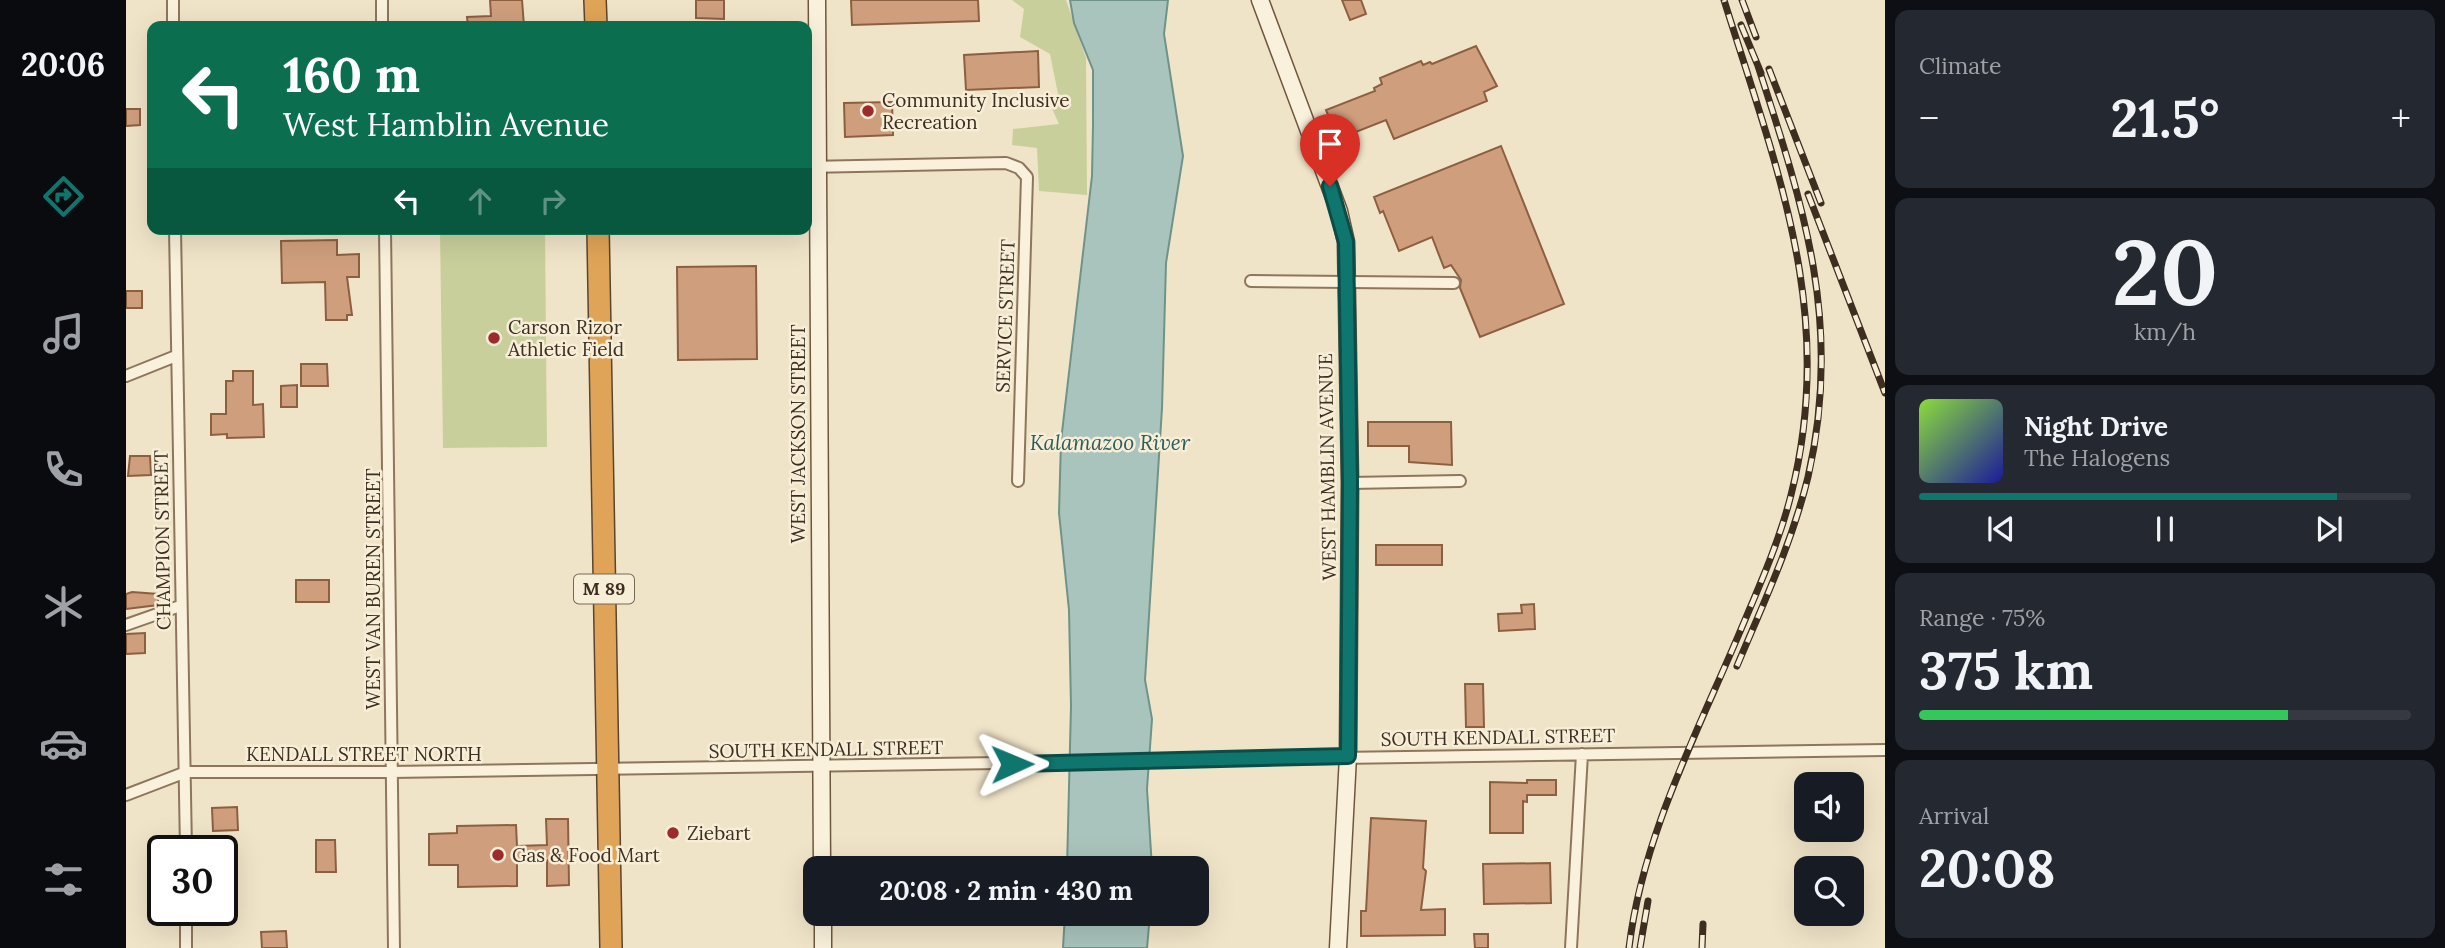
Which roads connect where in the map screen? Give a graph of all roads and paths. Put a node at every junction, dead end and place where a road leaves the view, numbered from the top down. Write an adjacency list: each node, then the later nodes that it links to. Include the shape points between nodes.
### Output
1 (173, 0): 6 (street)
2 (382, 0): 7 (street)
3 (595, 0): 8 (highway)
4 (817, 0): 9 (street, WEST JACKSON STREET)
5 (1260, 0): 14 (street, WEST HAMBLIN AVENUE, via 1339,211 1346,242)
6 (173, 21)
7 (382, 21)
8 (596, 21)
9 (812, 167): 18 (street, SERVICE STREET, via 1007,163 1027,177); 26 (street, WEST JACKSON STREET)
10 (175, 235): 16 (street, CHAMPION STREET)
11 (385, 235): 29 (street, WEST VAN BUREN STREET)
12 (598, 235): 27 (highway, M 89)
13 (1251, 281): 14 (street)
14 (1345, 282): 15 (street); 20 (street, WEST HAMBLIN AVENUE)
15 (1454, 283)
16 (176, 356): 17 (street); 21 (street, CHAMPION STREET)
17 (126, 376)
18 (1018, 481)
19 (1460, 481): 20 (street)
20 (1350, 482): 25 (street, WEST HAMBLIN AVENUE)
21 (180, 606): 22 (street); 28 (street, CHAMPION STREET)
22 (126, 625)
23 (1885, 750): 24 (street, SOUTH KENDALL STREET)
24 (1582, 754): 25 (street, SOUTH KENDALL STREET); 40 (street)
25 (1348, 756): 26 (street, SOUTH KENDALL STREET); 39 (street, WEST HAMBLIN AVENUE)
26 (822, 767): 27 (street, SOUTH KENDALL STREET); 32 (street, WEST JACKSON STREET)
27 (607, 768): 29 (street, KENDALL STREET NORTH); 37 (highway, M 89)
28 (186, 772): 29 (street, KENDALL STREET NORTH); 30 (street, KENDALL STREET NORTH); 31 (street, CHAMPION STREET)
29 (391, 772): 36 (street, WEST VAN BUREN STREET)
30 (126, 795)
31 (186, 835)
32 (822, 856)
33 (186, 926): 35 (street)
34 (822, 926): 38 (street)
35 (186, 948)
36 (394, 948)
37 (611, 948)
38 (823, 948)
39 (1338, 948)
40 (1571, 948)

